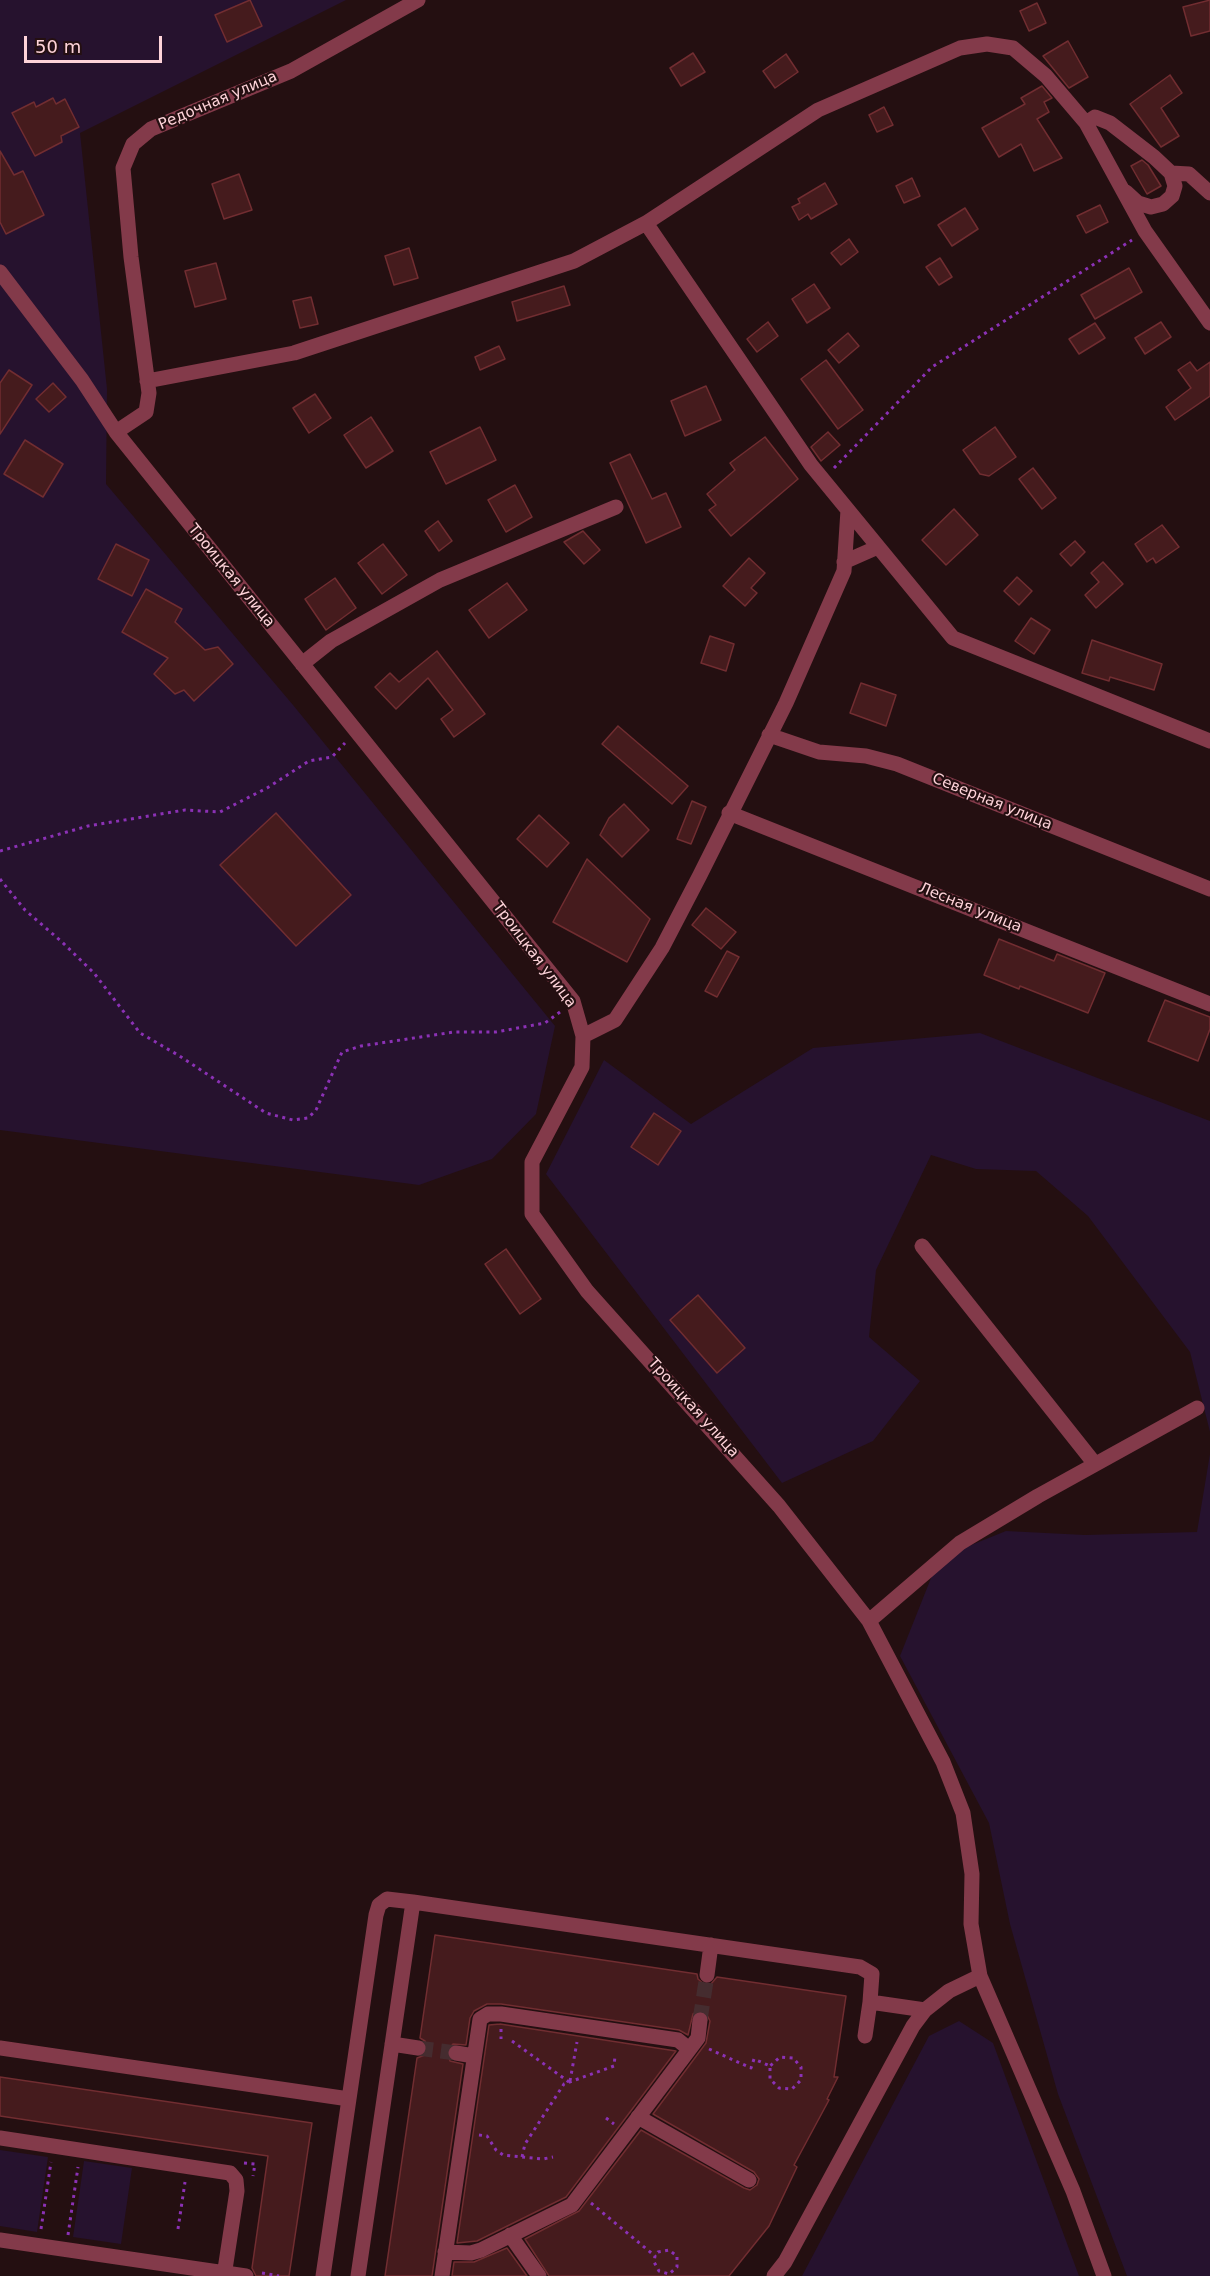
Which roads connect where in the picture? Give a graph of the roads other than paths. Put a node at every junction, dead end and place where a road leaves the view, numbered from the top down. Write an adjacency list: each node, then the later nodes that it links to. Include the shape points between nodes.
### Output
1 (418, 0): 9 (street, Редочная улица, via 291,71 151,129 133,144 123,168)
2 (1086, 123): 3 (street, via 1095,117 1110,123); 4 (street); 6 (street, via 1046,76 1013,48 987,44 960,48 818,110)
3 (1171, 173): 4 (street, via 1175,186 1172,196 1163,204 1150,207 1138,203); 5 (street, via 1189,174)
4 (1119, 186): 8 (street, via 1145,231)
5 (1210, 193)
6 (646, 223): 9 (street, via 574,261 294,353); 12 (street, via 822,480)
7 (0, 272): 10 (street, Троицкая улица)
8 (1210, 323)
9 (147, 381): 10 (street, Редочная улица, via 146,412)
10 (116, 432): 15 (street, Троицкая улица)
11 (616, 507): 15 (street, via 440,580 331,641)
12 (848, 510): 13 (street); 14 (street)
13 (878, 547): 14 (street); 17 (street, via 953,638)
14 (844, 562): 16 (street)
15 (302, 664): 21 (street, Троицкая улица, via 573,1001)
16 (769, 735): 18 (street); 19 (street, Северная улица, via 819,752 866,756 897,764)
17 (1210, 741)
18 (729, 813): 20 (street, Лесная улица); 21 (street, via 645,975 615,1020)
19 (1210, 889)
20 (1210, 1004)
21 (583, 1036): 25 (street, Троицкая улица, via 582,1067 532,1162 532,1214 587,1291 779,1506)
22 (922, 1246): 24 (street)
23 (1197, 1408): 24 (street)
24 (1095, 1464): 25 (street, via 960,1544)
25 (869, 1621): 29 (street, Троицкая улица, via 943,1762 963,1813 972,1874 971,1924)
26 (413, 1902): 27 (street); 34 (street); 40 (street, via 387,1899 379,1905)
27 (711, 1946): 28 (street); 30 (street, via 868,1969 872,1974)
28 (707, 1975)
29 (980, 1976): 31 (street, via 949,1991); 54 (street, Троицкая улица, via 1073,2191)
30 (870, 2002): 31 (street); 33 (street)
31 (925, 2010): 53 (street, via 893,2060)
32 (700, 2020): 37 (street)
33 (865, 2036)
34 (392, 2044): 36 (street); 50 (street)
35 (0, 2048): 40 (street)
36 (418, 2048)
37 (695, 2048): 39 (street, via 678,2040 488,2014 480,2019); 41 (street)
38 (456, 2053): 39 (street)
39 (474, 2056): 46 (street)
40 (349, 2099): 49 (street)
41 (638, 2117): 43 (street); 44 (street, via 572,2205)
42 (0, 2138): 47 (street, via 230,2173 236,2180 237,2191)
43 (749, 2180)
44 (510, 2235): 46 (street, via 471,2253); 52 (street)
45 (0, 2240): 47 (street)
46 (445, 2252): 51 (street)
47 (225, 2274): 48 (street)
48 (246, 2276)
49 (323, 2276)
50 (358, 2276)
51 (442, 2276)
52 (539, 2276)
53 (774, 2276)
54 (1104, 2276)

